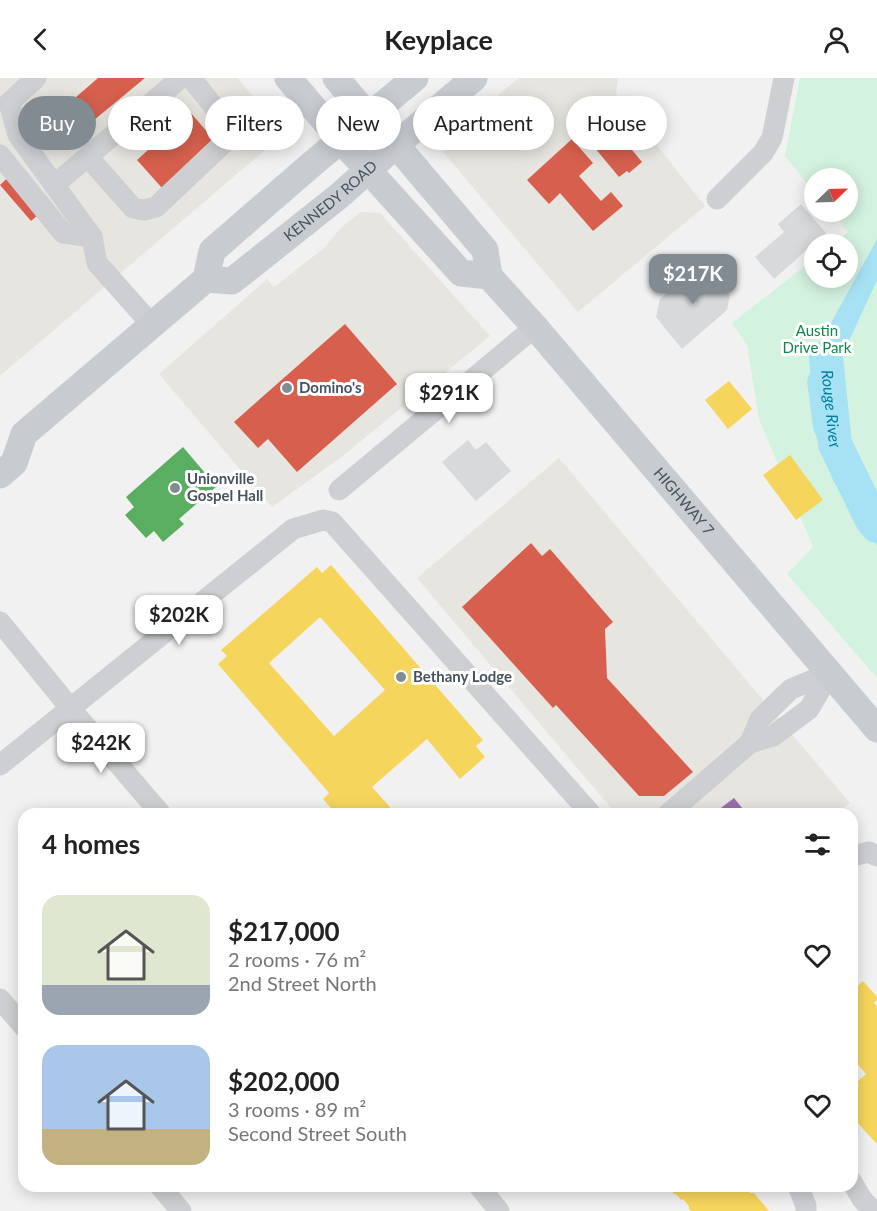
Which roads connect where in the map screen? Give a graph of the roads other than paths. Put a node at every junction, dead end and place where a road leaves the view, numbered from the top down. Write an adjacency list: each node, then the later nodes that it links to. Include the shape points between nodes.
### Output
1 (36, 78): 20 (street, via 9,104 18,135)
2 (175, 78): 18 (street, via 176,82)
3 (191, 78): 18 (street, via 230,127 230,138 156,207 133,208)
4 (288, 78): 11 (main road)
5 (336, 78): 9 (main road, HIGHWAY 7)
6 (415, 78): 10 (main road)
7 (474, 78): 12 (main road, KENNEDY ROAD)
8 (784, 78): 21 (street, via 772,138 763,153)
9 (351, 96)
10 (394, 96)
11 (316, 111)
12 (401, 141)
13 (329, 150): 24 (main road, via 212,251)
14 (350, 150): 19 (main road)
15 (390, 150): 19 (main road, KENNEDY ROAD)
16 (400, 150): 23 (main road, HIGHWAY 7, via 485,250)
17 (0, 155): 22 (street, via 63,233)
18 (88, 157): 20 (street)
19 (368, 170): 23 (main road, via 461,273); 24 (main road, KENNEDY ROAD, via 232,281)
20 (54, 185): 22 (street)
21 (717, 199)
22 (92, 237): 25 (street, via 97,262)
23 (489, 276): 26 (main road, HIGHWAY 7)
24 (206, 279): 25 (main road)
25 (152, 325): 27 (main road)
26 (535, 327): 29 (street); 31 (main road, HIGHWAY 7)
27 (12, 433): 28 (main road, via 14,463)
28 (0, 475)
29 (339, 490)
30 (0, 622): 32 (street)
31 (830, 673): 33 (main road, HIGHWAY 7); 37 (street, via 791,688 759,719 750,742)
32 (71, 709): 34 (street); 35 (street); 36 (street, via 293,529 323,520 332,522)
33 (877, 729)
34 (0, 765)
35 (156, 808)
36 (586, 808)
37 (675, 808)
38 (858, 855): 39 (street, via 869,852)
39 (877, 856)
40 (0, 999): 41 (street)
41 (18, 1020)
42 (165, 1192): 46 (street)
43 (483, 1192): 47 (street)
44 (800, 1192): 48 (street)
45 (858, 1192): 49 (street)
46 (181, 1211)
47 (500, 1211)
48 (806, 1211)
49 (873, 1211)

